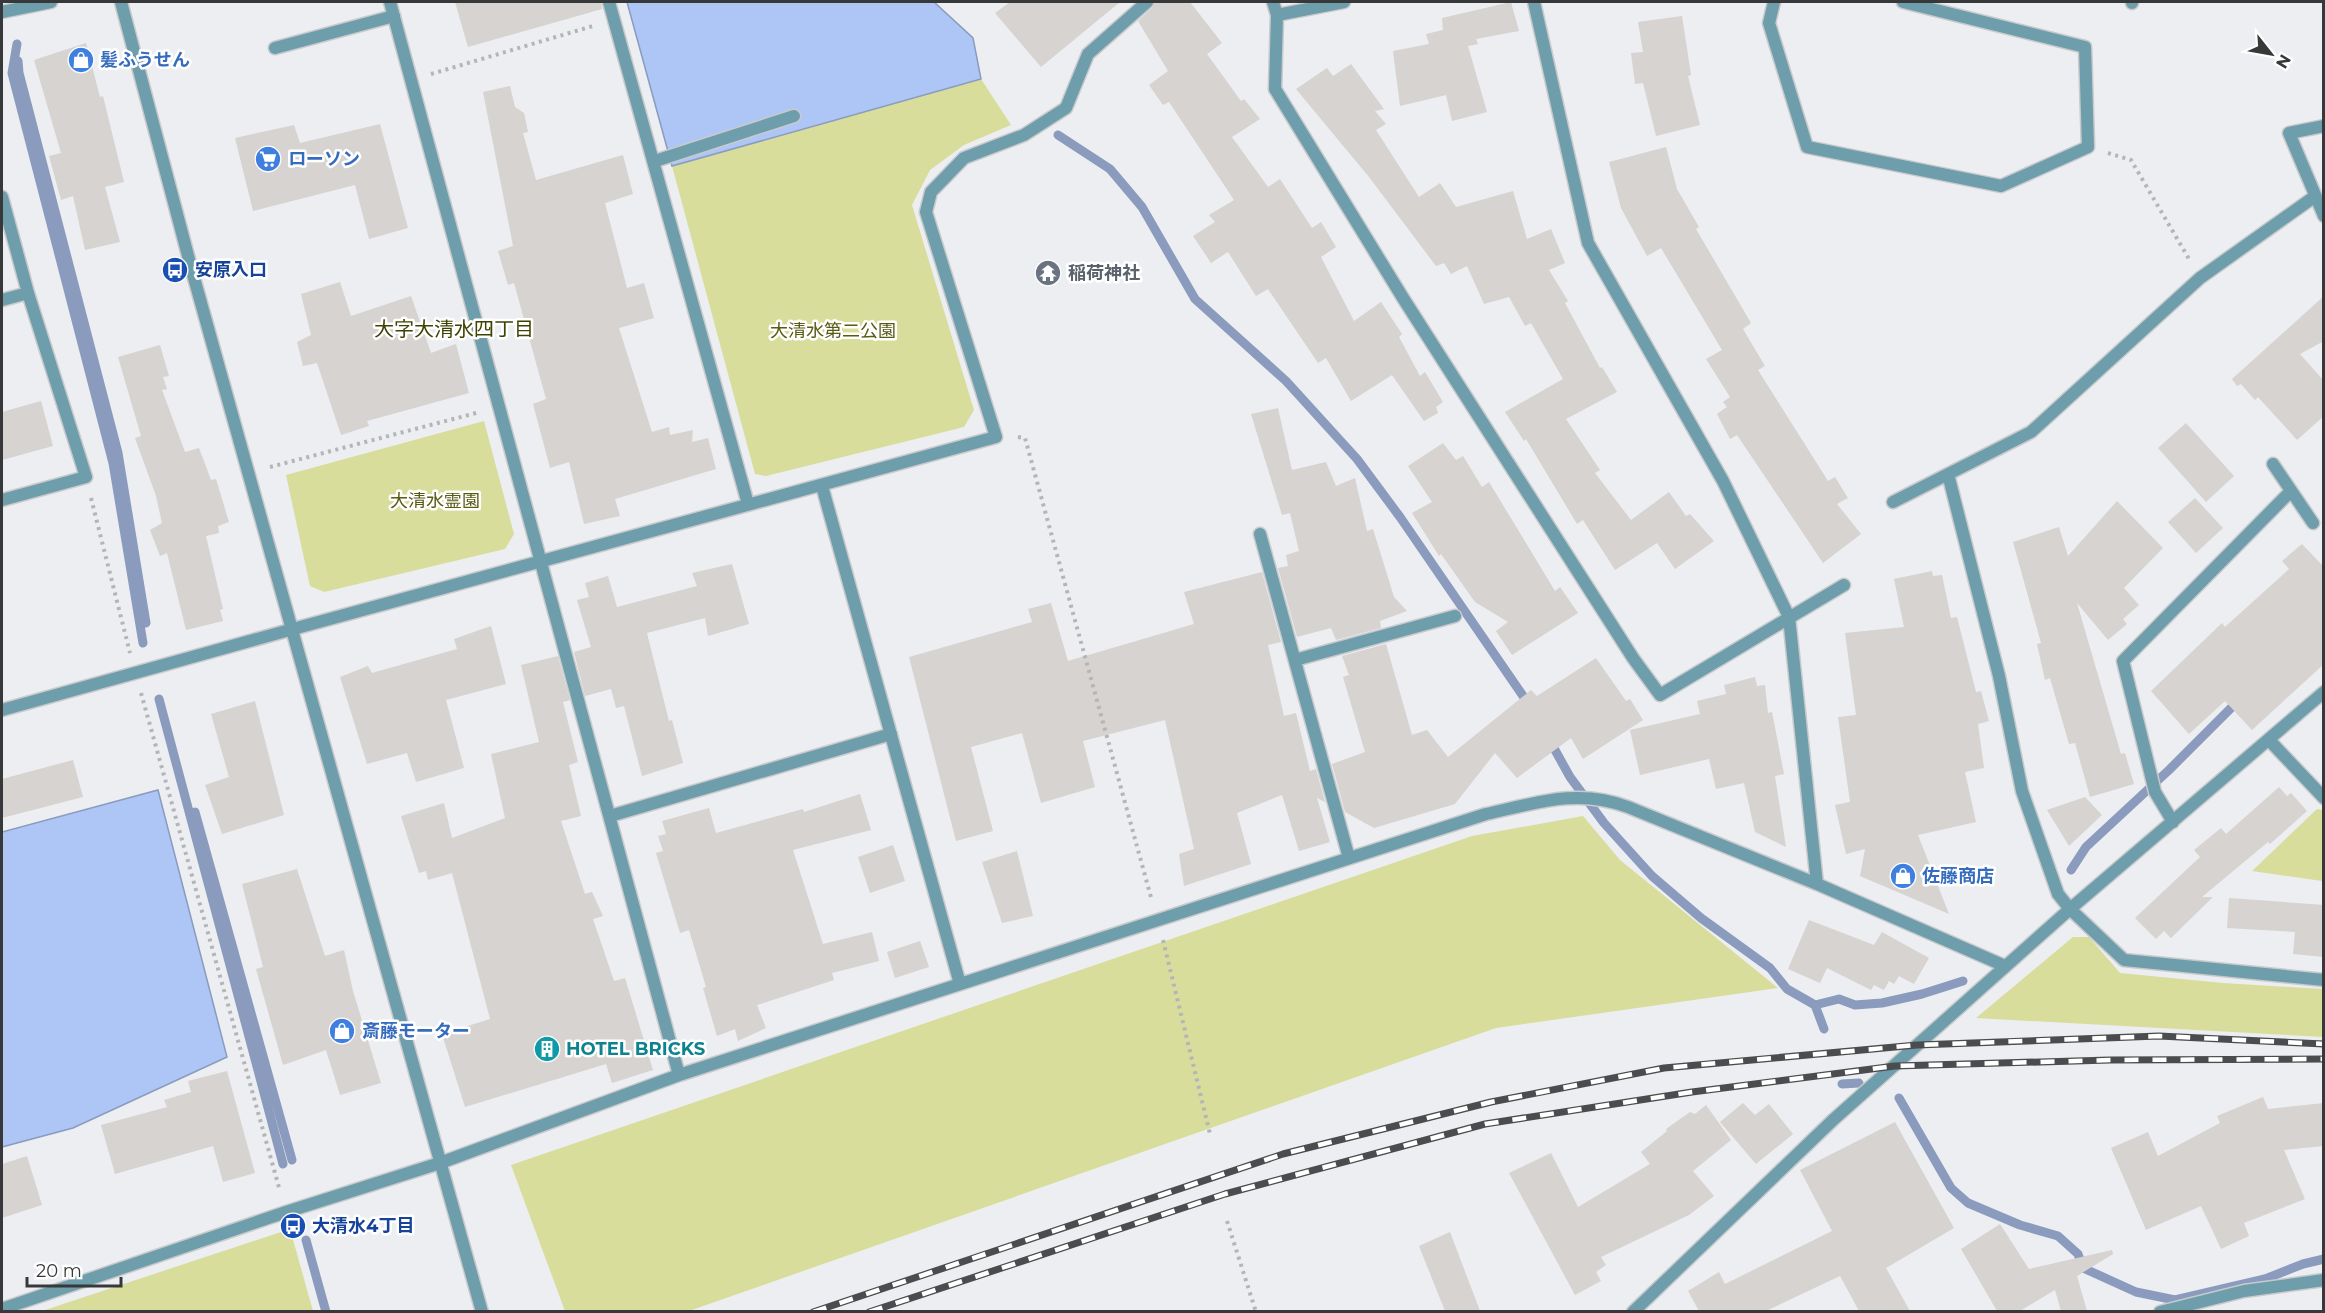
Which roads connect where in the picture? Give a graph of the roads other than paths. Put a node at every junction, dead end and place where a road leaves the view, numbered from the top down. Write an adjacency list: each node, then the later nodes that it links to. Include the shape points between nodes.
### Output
1 (51, 2): 12 (street)
2 (121, 2): 37 (street)
3 (390, 2): 14 (street)
4 (609, 2): 18 (street)
5 (1147, 2): 26 (street, via 1088,54 1066,108 1024,135 964,158 931,192 926,212 996,437)
6 (1273, 2): 13 (street)
7 (1344, 2): 13 (street)
8 (1534, 2): 36 (street, via 1588,243 1723,481)
9 (1774, 2): 11 (street, via 1769,22 1807,147 2001,186 2088,147 2085,47)
10 (1903, 2): 11 (street)
11 (1948, 6)
12 (2, 12)
13 (1277, 15): 36 (street, via 1275,89 1410,308 1660,695)
14 (394, 16): 15 (street); 33 (street)
15 (275, 48)
16 (794, 116): 18 (street)
17 (2324, 126): 20 (street, via 2289,133)
18 (655, 161): 30 (street)
19 (2, 197): 22 (street)
20 (2314, 198): 21 (street); 25 (street, via 2200,278 2031,432)
21 (2324, 216)
22 (28, 293): 23 (street); 28 (street, via 86,477)
23 (2, 300)
24 (2273, 464): 27 (street)
25 (1948, 474): 29 (street); 48 (street, via 1999,676 2022,791 2058,894)
26 (822, 486): 30 (street); 41 (street)
27 (2291, 491): 31 (street); 45 (street, via 2123,661 2155,792)
28 (2, 500)
29 (1893, 502)
30 (748, 504): 33 (street)
31 (2313, 523)
32 (1260, 534): 38 (street)
33 (539, 562): 37 (street); 44 (street)
34 (1844, 585): 36 (street)
35 (1455, 616): 38 (street)
36 (1789, 617): 47 (street)
37 (293, 629): 40 (street); 53 (street)
38 (1295, 660): 46 (street)
39 (2324, 692): 42 (street)
40 (2, 710)
41 (891, 734): 44 (street); 51 (street)
42 (2269, 740): 43 (street); 45 (street)
43 (2324, 798)
44 (610, 816): 52 (street)
45 (2173, 822): 48 (street)
46 (1349, 858): 47 (street, via 1486,814 1567,796 1606,799); 51 (street)
47 (1817, 884): 49 (street)
48 (2070, 909): 49 (street); 50 (street, via 2124,960)
49 (2005, 966): 57 (street, via 1833,1120)
50 (2324, 980)
51 (960, 984): 52 (street)
52 (679, 1075): 53 (street)
53 (440, 1163): 55 (street); 56 (street)
54 (2324, 1280): 58 (street, via 2244,1291)
55 (2, 1309)
56 (482, 1311)
57 (1633, 1311)
58 (2160, 1311)

